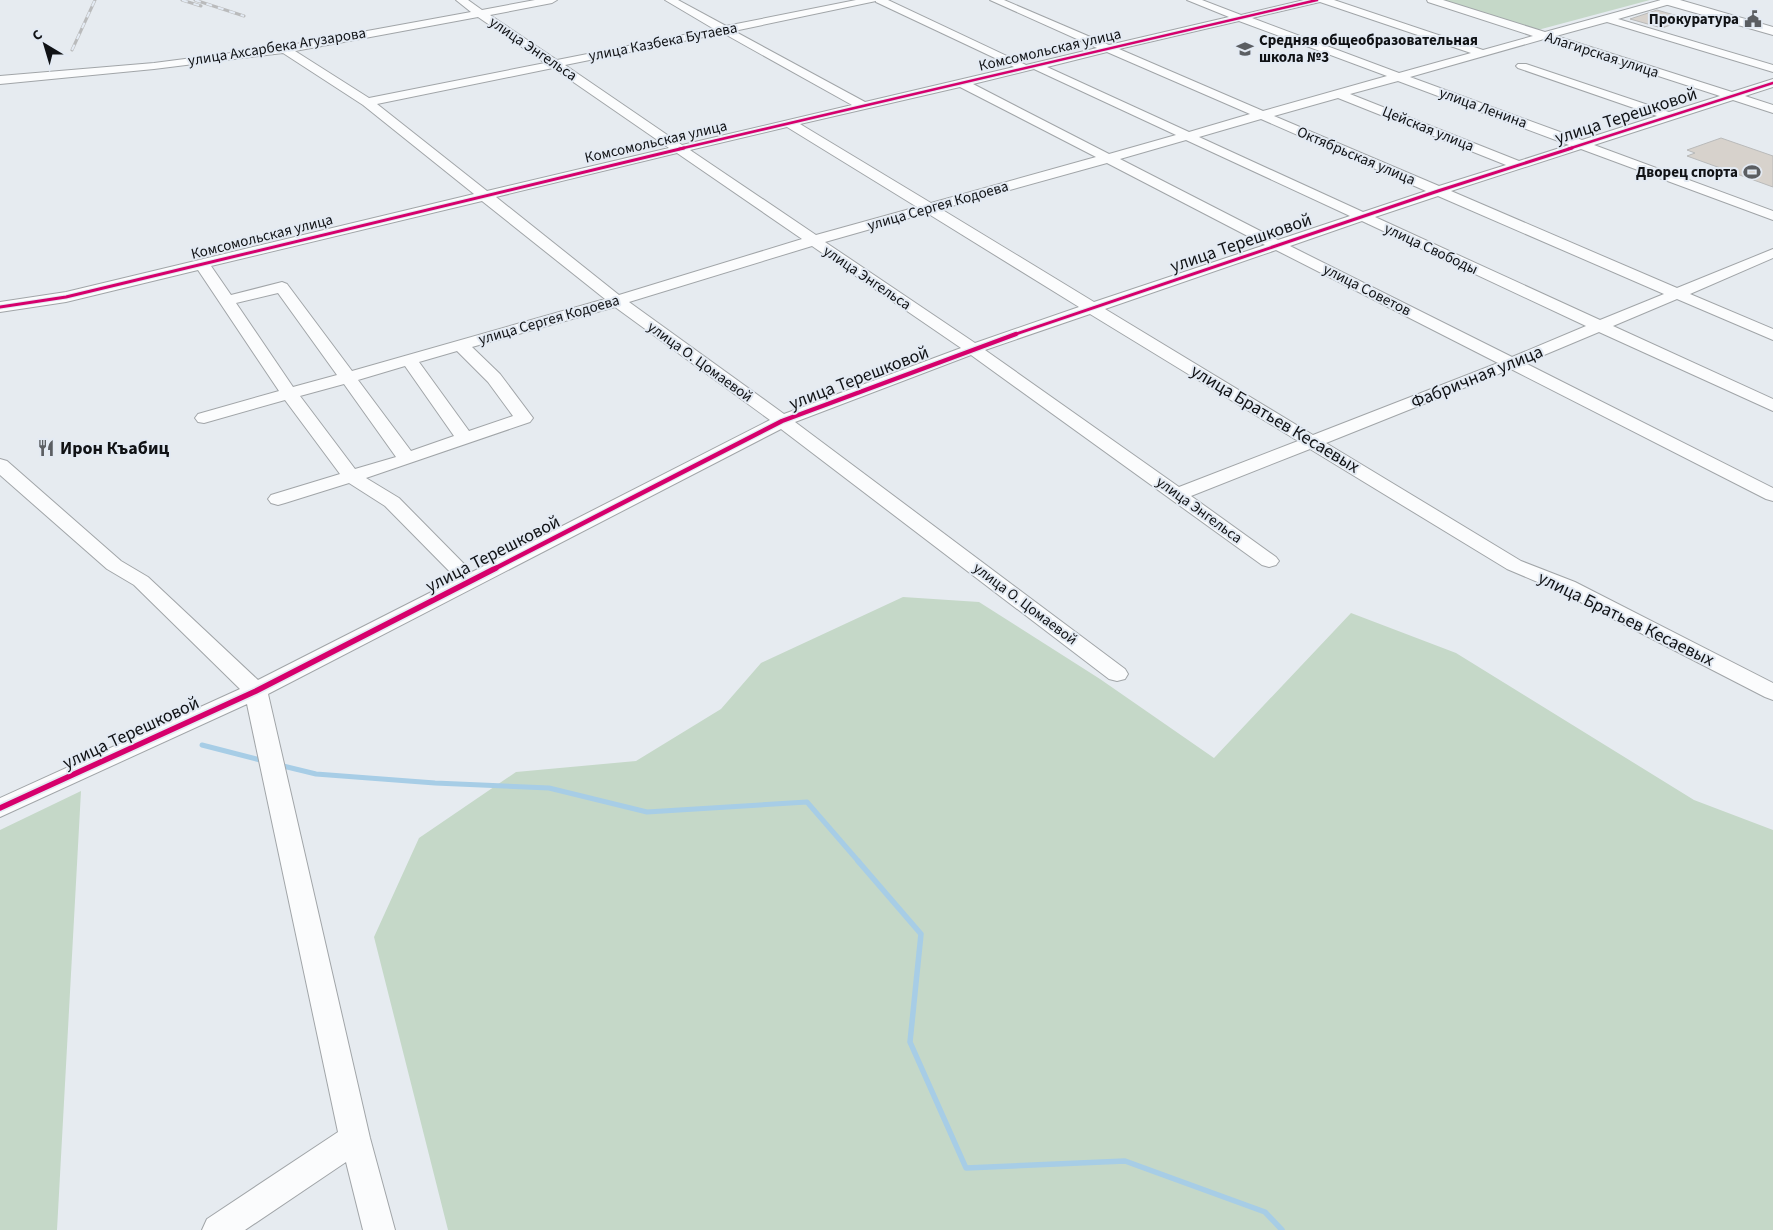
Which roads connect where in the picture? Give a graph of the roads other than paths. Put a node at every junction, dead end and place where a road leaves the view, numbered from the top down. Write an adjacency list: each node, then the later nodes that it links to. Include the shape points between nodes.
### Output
1 (461, 0): 13 (street, улица Энгельса)
2 (552, 0): 13 (street, улица Ахсарбека Агузарова)
3 (670, 0): 17 (street)
4 (871, 0): 17 (street, улица Казбека Бутаева)
5 (880, 0): 25 (street, улица Свободы)
6 (995, 0): 21 (street, Октябрьская улица)
7 (1192, 0): 15 (street, улица Ленина)
8 (1218, 0): 14 (street, улица Ленина)
9 (1317, 0): 14 (street, Комсомольская улица)
10 (1324, 0): 22 (street)
11 (1432, 0): 19 (street, Алагирская улица)
12 (1669, 0): 16 (street, улица Сергея Кодоева); 18 (main road)
13 (480, 13): 20 (street, улица Ахсарбека Агузарова); 23 (street, улица Энгельса)
14 (1255, 14): 15 (street, Комсомольская улица); 27 (street, улица Ленина)
15 (1239, 18): 21 (street, Комсомольская улица); 28 (street, улица Ленина)
16 (1605, 18): 19 (street, улица Сергея Кодоева); 26 (street)
17 (723, 30): 23 (street, улица Казбека Бутаева); 35 (street)
18 (1773, 31)
19 (1543, 36): 22 (street, улица Сергея Кодоева); 33 (street, Алагирская улица)
20 (284, 49): 29 (street, улица Ахсарбека Агузарова, via 154,66); 34 (street, улица О. Цомаевой)
21 (1109, 49): 25 (street, Комсомольская улица); 37 (street, Октябрьская улица)
22 (1482, 53): 27 (street, улица Сергея Кодоева)
23 (555, 64): 34 (street, улица Казбека Бутаева); 43 (street, улица Энгельса)
24 (1522, 66): 38 (street)
25 (1030, 67): 30 (street, Комсомольская улица); 40 (street, улица Свободы)
26 (1773, 69)
27 (1412, 72): 28 (street, улица Сергея Кодоева); 41 (street, улица Ленина)
28 (1398, 76): 32 (street, улица Сергея Кодоева); 42 (street, улица Ленина)
29 (0, 80)
30 (962, 83): 35 (street, Комсомольская улица); 44 (street, улица Советов)
31 (1773, 83): 33 (street, улица Терешковой)
32 (1337, 93): 37 (street, улица Сергея Кодоева); 45 (street, Цейская улица)
33 (1731, 96): 36 (street, Алагирская улица); 38 (street, улица Терешковой)
34 (367, 102): 47 (street, улица О. Цомаевой)
35 (863, 106): 39 (street, Комсомольская улица)
36 (1773, 110)
37 (1260, 114): 40 (street, улица Сергея Кодоева); 46 (street, Октябрьская улица)
38 (1668, 116): 41 (street, улица Терешковой)
39 (789, 123): 43 (street, Комсомольская улица); 49 (street, улица Братьев Кесаевых)
40 (1186, 136): 44 (street, улица Сергея Кодоева); 50 (street, улица Свободы)
41 (1596, 140): 42 (street, улица Терешковой); 48 (street, улица Ленина)
42 (1582, 145): 45 (street, улица Терешковой); 51 (street, улица Ленина)
43 (678, 149): 47 (street, Комсомольская улица); 52 (street, улица Энгельса)
44 (1107, 158): 49 (street, улица Сергея Кодоева); 53 (street, улица Советов)
45 (1518, 165): 46 (street, улица Терешковой)
46 (1438, 191): 50 (street, улица Терешковой); 56 (street, Октябрьская улица)
47 (484, 196): 55 (street, Комсомольская улица); 58 (street, улица О. Цомаевой)
48 (1773, 206)
49 (932, 209): 52 (street, улица Сергея Кодоева); 60 (street, улица Братьев Кесаевых)
50 (1362, 216): 53 (street, улица Терешковой); 61 (street, улица Свободы)
51 (1773, 216)
52 (812, 241): 58 (street, улица Сергея Кодоева); 64 (street, улица Энгельса)
53 (1277, 245): 60 (street, улица Терешковой); 66 (street, улица Советов)
54 (1773, 253): 56 (street, Фабричная улица)
55 (203, 264): 57 (street); 59 (street, Комсомольская улица, via 66,297)
56 (1678, 294): 61 (street, Фабричная улица); 62 (street, Октябрьская улица)
57 (226, 301): 67 (street, via 282,287); 68 (street)
58 (617, 301): 63 (street, улица Сергея Кодоева); 71 (street, улица О. Цомаевой)
59 (0, 307)
60 (1092, 308): 64 (street, улица Терешковой); 73 (street, улица Братьев Кесаевых)
61 (1600, 327): 66 (street, Фабричная улица); 69 (street, улица Свободы)
62 (1773, 335)
63 (460, 345): 65 (street, улица Сергея Кодоева); 72 (street, via 494,378 524,418)
64 (973, 349): 71 (street, улица Терешковой); 77 (street, улица Энгельса)
65 (409, 360): 67 (street, улица Сергея Кодоева); 72 (street)
66 (1512, 363): 73 (street, Фабричная улица); 78 (street, улица Советов)
67 (347, 377): 68 (street, улица Сергея Кодоева); 74 (street)
68 (289, 394): 70 (street, улица Сергея Кодоева); 76 (street)
69 (1773, 406)
70 (204, 418)
71 (782, 421): 81 (street, улица Терешковой); 82 (street, улица О. Цомаевой)
72 (465, 439): 74 (street)
73 (1312, 442): 77 (street, Фабричная улица); 84 (street, улица Братьев Кесаевых, via 1514,565 1568,587)
74 (407, 460): 76 (street)
75 (0, 465): 83 (street, via 114,564 141,581)
76 (351, 476): 79 (street); 81 (street, via 392,502)
77 (1179, 494): 80 (street, улица Энгельса)
78 (1773, 495)
79 (278, 499)
80 (1269, 561)
81 (470, 581): 83 (street, улица Терешковой)
82 (1117, 674)
83 (256, 691): 85 (street, улица Терешковой); 86 (street)
84 (1773, 692)
85 (0, 808)
86 (355, 1138): 87 (street); 88 (street)
87 (218, 1230)
88 (379, 1230)

